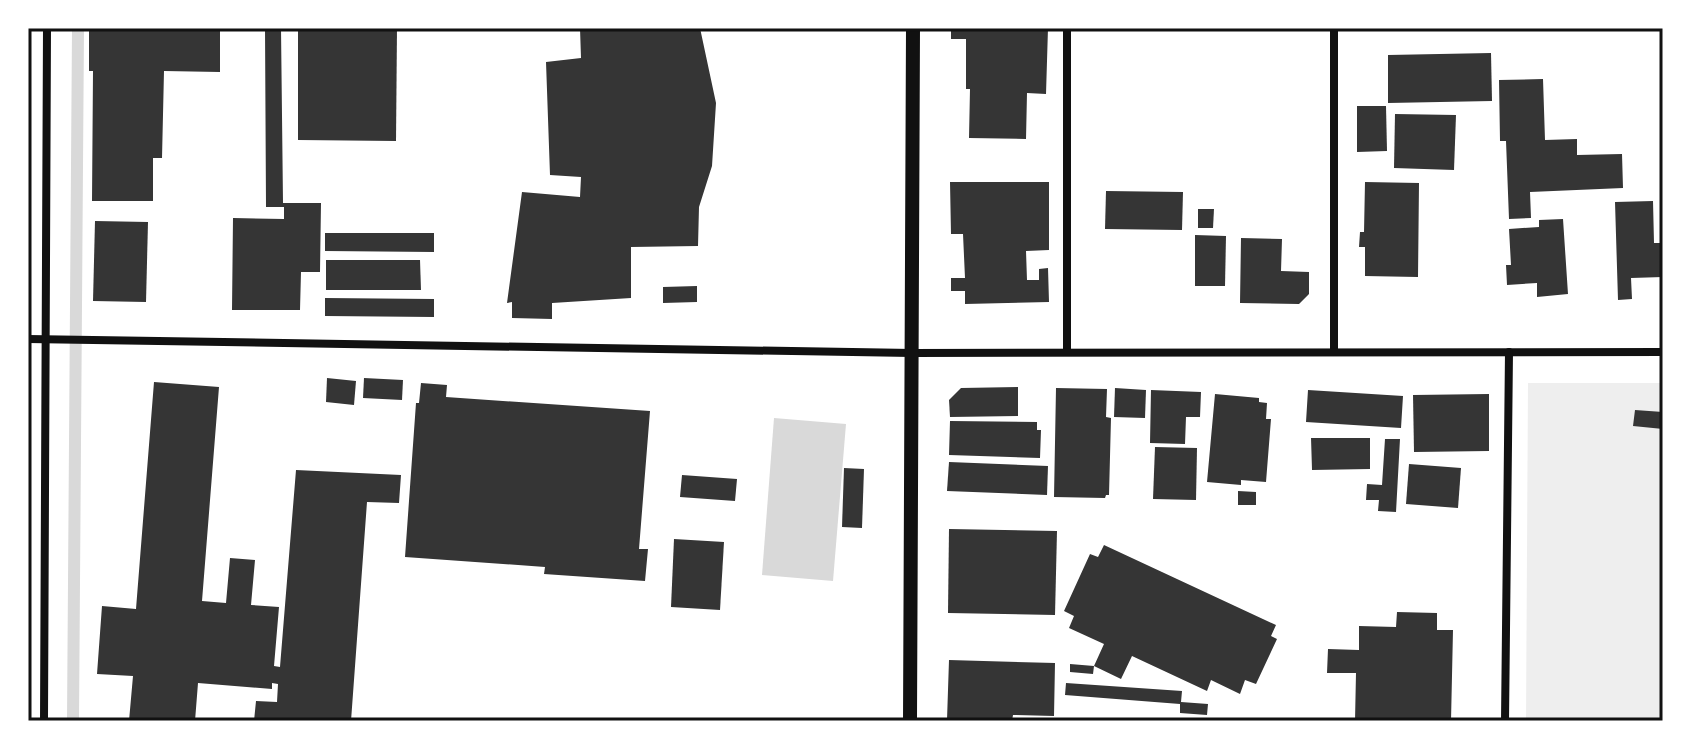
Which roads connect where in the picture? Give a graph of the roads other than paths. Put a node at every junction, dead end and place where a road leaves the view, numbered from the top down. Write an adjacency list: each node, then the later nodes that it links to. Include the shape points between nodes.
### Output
1 (47, 28): 6 (street)
2 (913, 28): 11 (street)
3 (1067, 28): 7 (street)
4 (1334, 28): 8 (street)
5 (28, 339): 6 (street)
6 (45, 340): 11 (street); 12 (street)
7 (1067, 352): 8 (street); 11 (street)
8 (1334, 352): 9 (street)
9 (1509, 352): 10 (street); 14 (street)
10 (1663, 352)
11 (912, 353): 13 (street)
12 (44, 721)
13 (910, 721)
14 (1505, 721)

